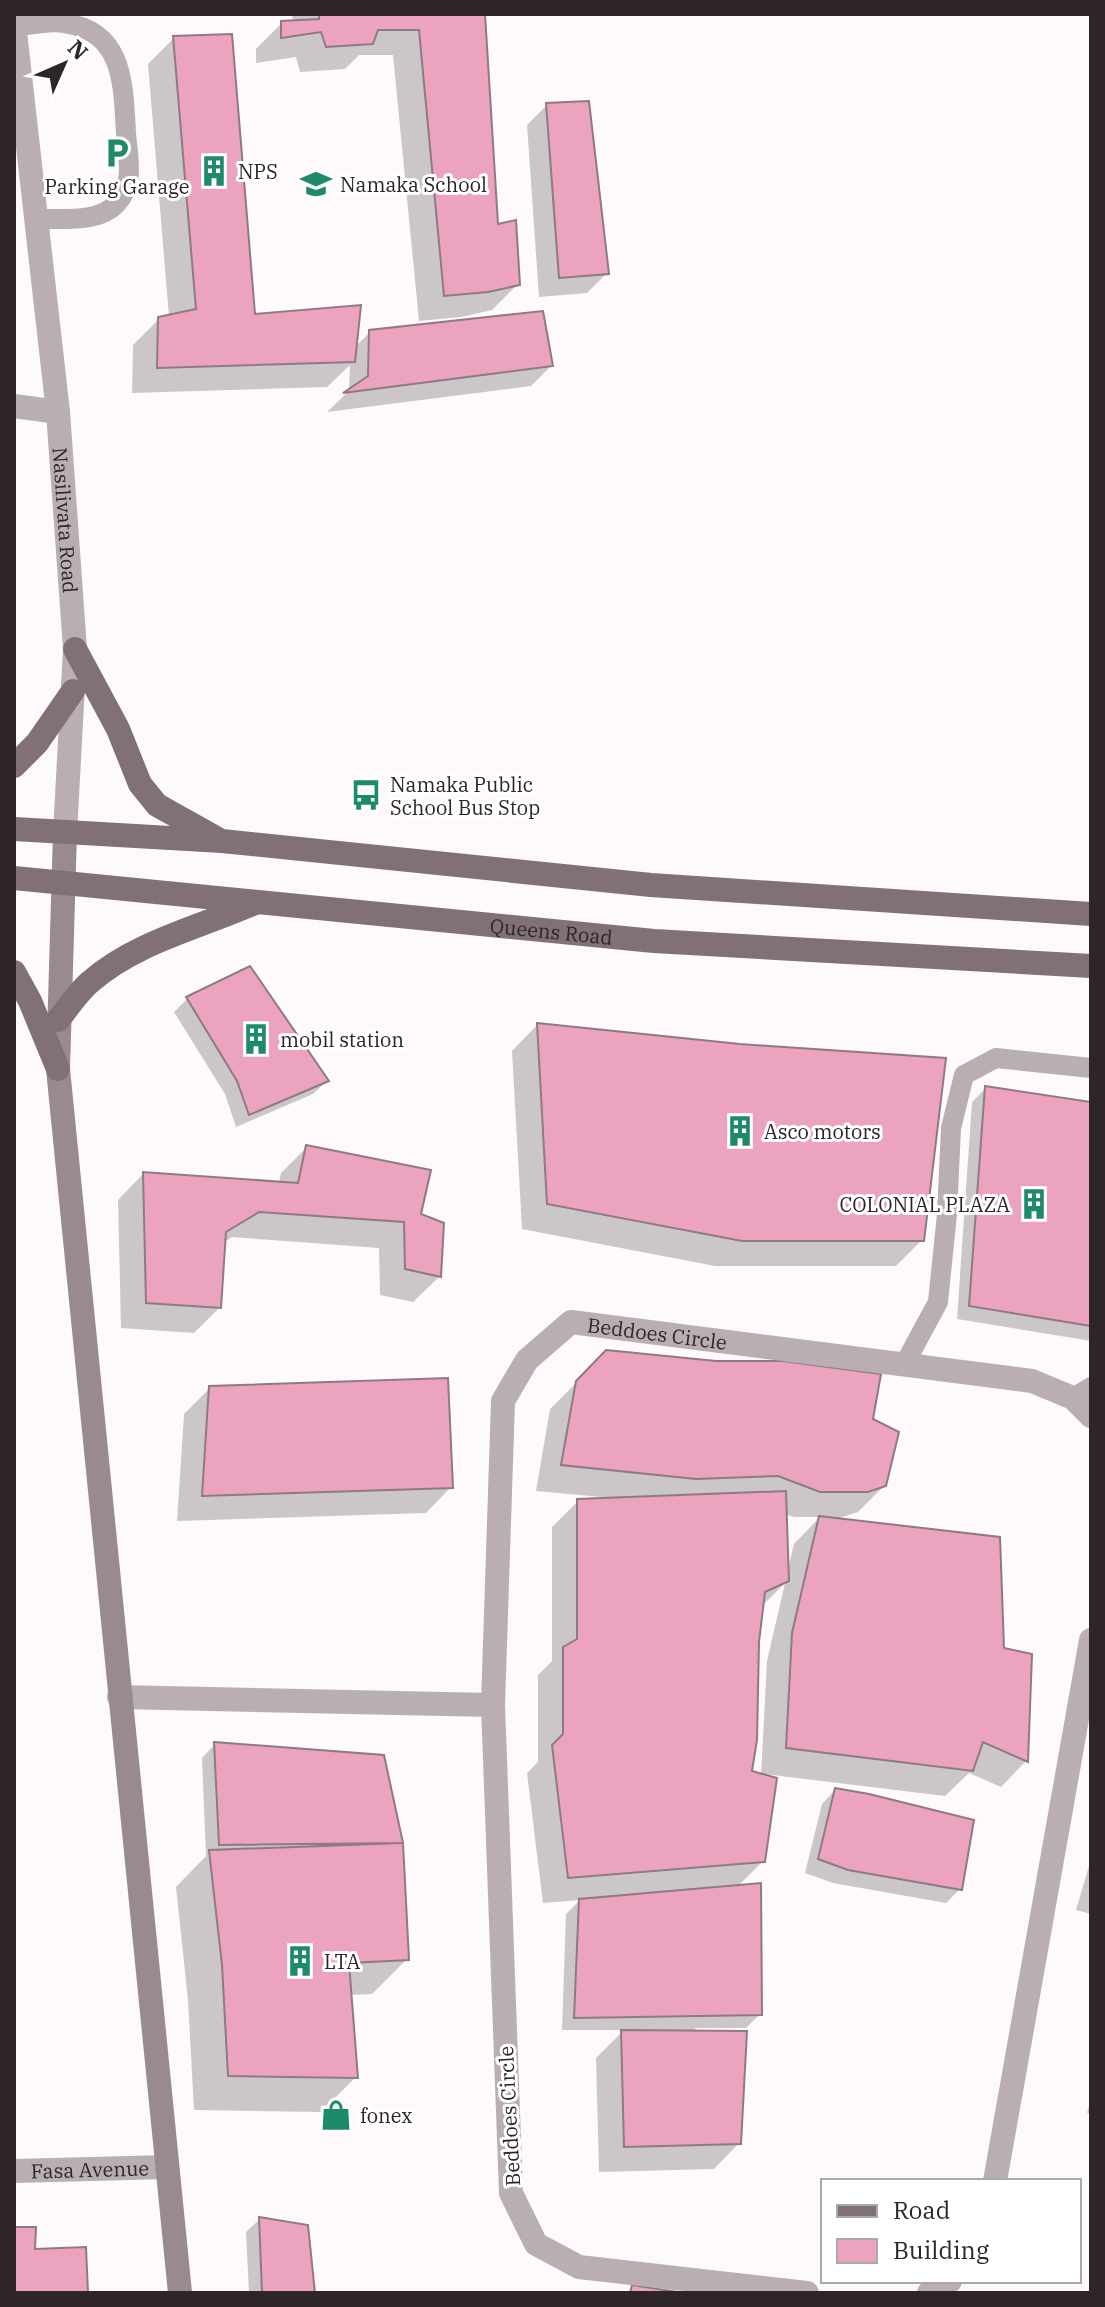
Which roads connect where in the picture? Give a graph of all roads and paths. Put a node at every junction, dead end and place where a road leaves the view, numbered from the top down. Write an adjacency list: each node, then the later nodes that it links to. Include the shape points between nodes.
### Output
1 (15, 25): 2 (street, Nasilivata Road); 2 (lane, via 63,22 84,28 113,52 121,72 130,181 116,204 97,216)
2 (35, 219): 4 (street, Nasilivata Road)
3 (14, 406): 4 (street)
4 (58, 412): 5 (street, Nasilivata Road)
5 (75, 649): 6 (street, Nasilivata Road); 10 (main road, via 118,729 140,784 157,805)
6 (73, 691): 7 (main road); 9 (street, Nasilivata Road)
7 (14, 766)
8 (14, 829): 9 (main road)
9 (65, 833): 10 (main road); 12 (main road, Nasilivata Road)
10 (222, 841): 14 (main road, via 651,885)
11 (14, 878): 12 (main road, Queens Road)
12 (62, 881): 13 (main road, Queens Road); 17 (main road, Nasilivata Road)
13 (260, 901): 15 (main road, Queens Road, via 654,941); 17 (main road, via 152,944 113,966 88,983)
14 (1091, 914)
15 (1091, 966)
16 (14, 972): 19 (main road)
17 (58, 1020): 19 (main road, Nasilivata Road)
18 (1091, 1068): 20 (lane, via 996,1058 964,1075 951,1128 938,1302)
19 (58, 1069): 24 (main road, Nasilivata Road)
20 (904, 1365): 21 (street, Beddoes Circle, via 1032,1381); 25 (street, Beddoes Circle, via 571,1322 527,1360 503,1401)
21 (1082, 1393): 22 (street, Beddoes Circle)
22 (1091, 1416)
23 (1091, 1640): 28 (street)
24 (119, 1697): 25 (street); 26 (main road, Nasilivata Road)
25 (493, 1705): 31 (street, Beddoes Circle, via 511,2193 536,2244 579,2267)
26 (167, 2167): 27 (street, Fasa Avenue); 30 (main road, Nasilivata Road)
27 (14, 2171)
28 (995, 2179)
29 (946, 2283): 32 (street)
30 (180, 2293)
31 (807, 2293)
32 (929, 2293)

